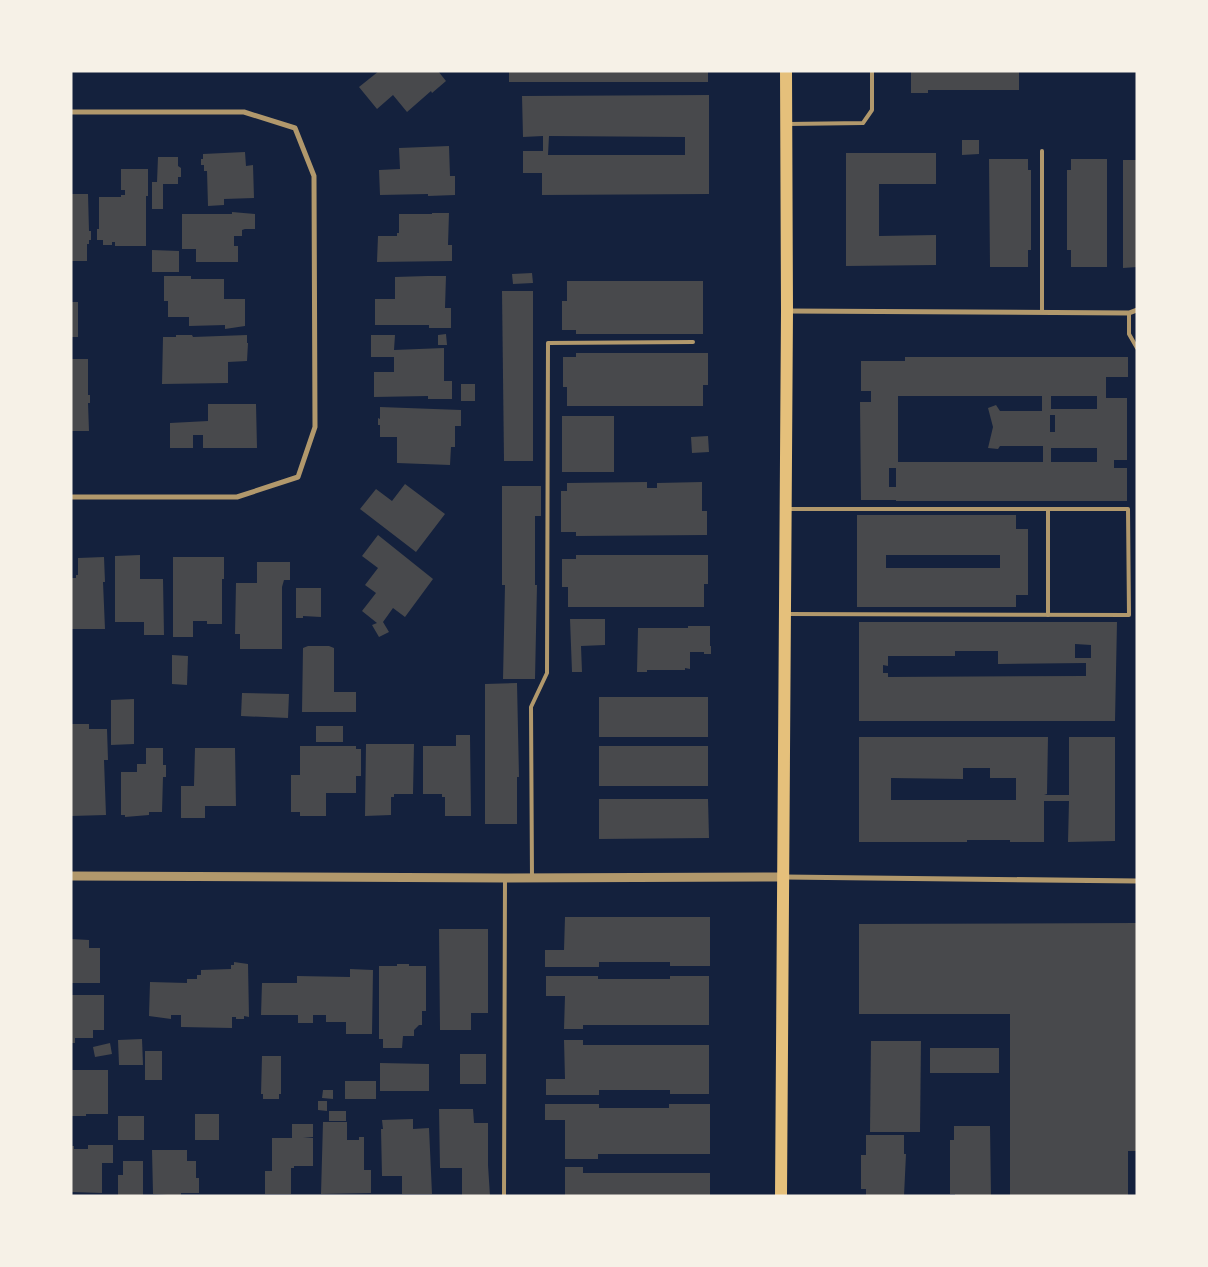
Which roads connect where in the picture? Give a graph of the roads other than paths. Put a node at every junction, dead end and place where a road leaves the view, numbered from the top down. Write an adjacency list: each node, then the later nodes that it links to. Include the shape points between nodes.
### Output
1 (786, 71): 4 (main road)
2 (872, 71): 4 (lane, via 872,110 863,123)
3 (71, 112): 12 (street, via 244,112 295,128 314,176 315,427 298,477 236,497)
4 (786, 124): 7 (main road)
5 (1042, 151): 8 (lane)
6 (1137, 310): 9 (street)
7 (787, 311): 8 (street); 14 (main road)
8 (1042, 312): 9 (street)
9 (1129, 313): 11 (lane, via 1129,334)
10 (693, 342): 20 (lane, via 548,342 547,674 531,706)
11 (1137, 348)
12 (71, 497)
13 (1048, 509): 14 (lane); 16 (lane); 16 (lane, via 1128,509 1129,615)
14 (786, 510): 15 (main road)
15 (785, 614): 16 (lane); 18 (main road)
16 (1048, 615)
17 (71, 876): 19 (street)
18 (783, 877): 20 (street); 21 (street); 23 (main road)
19 (506, 878): 20 (street); 22 (lane)
20 (532, 878)
21 (1137, 881)
22 (504, 1196)
23 (781, 1196)

